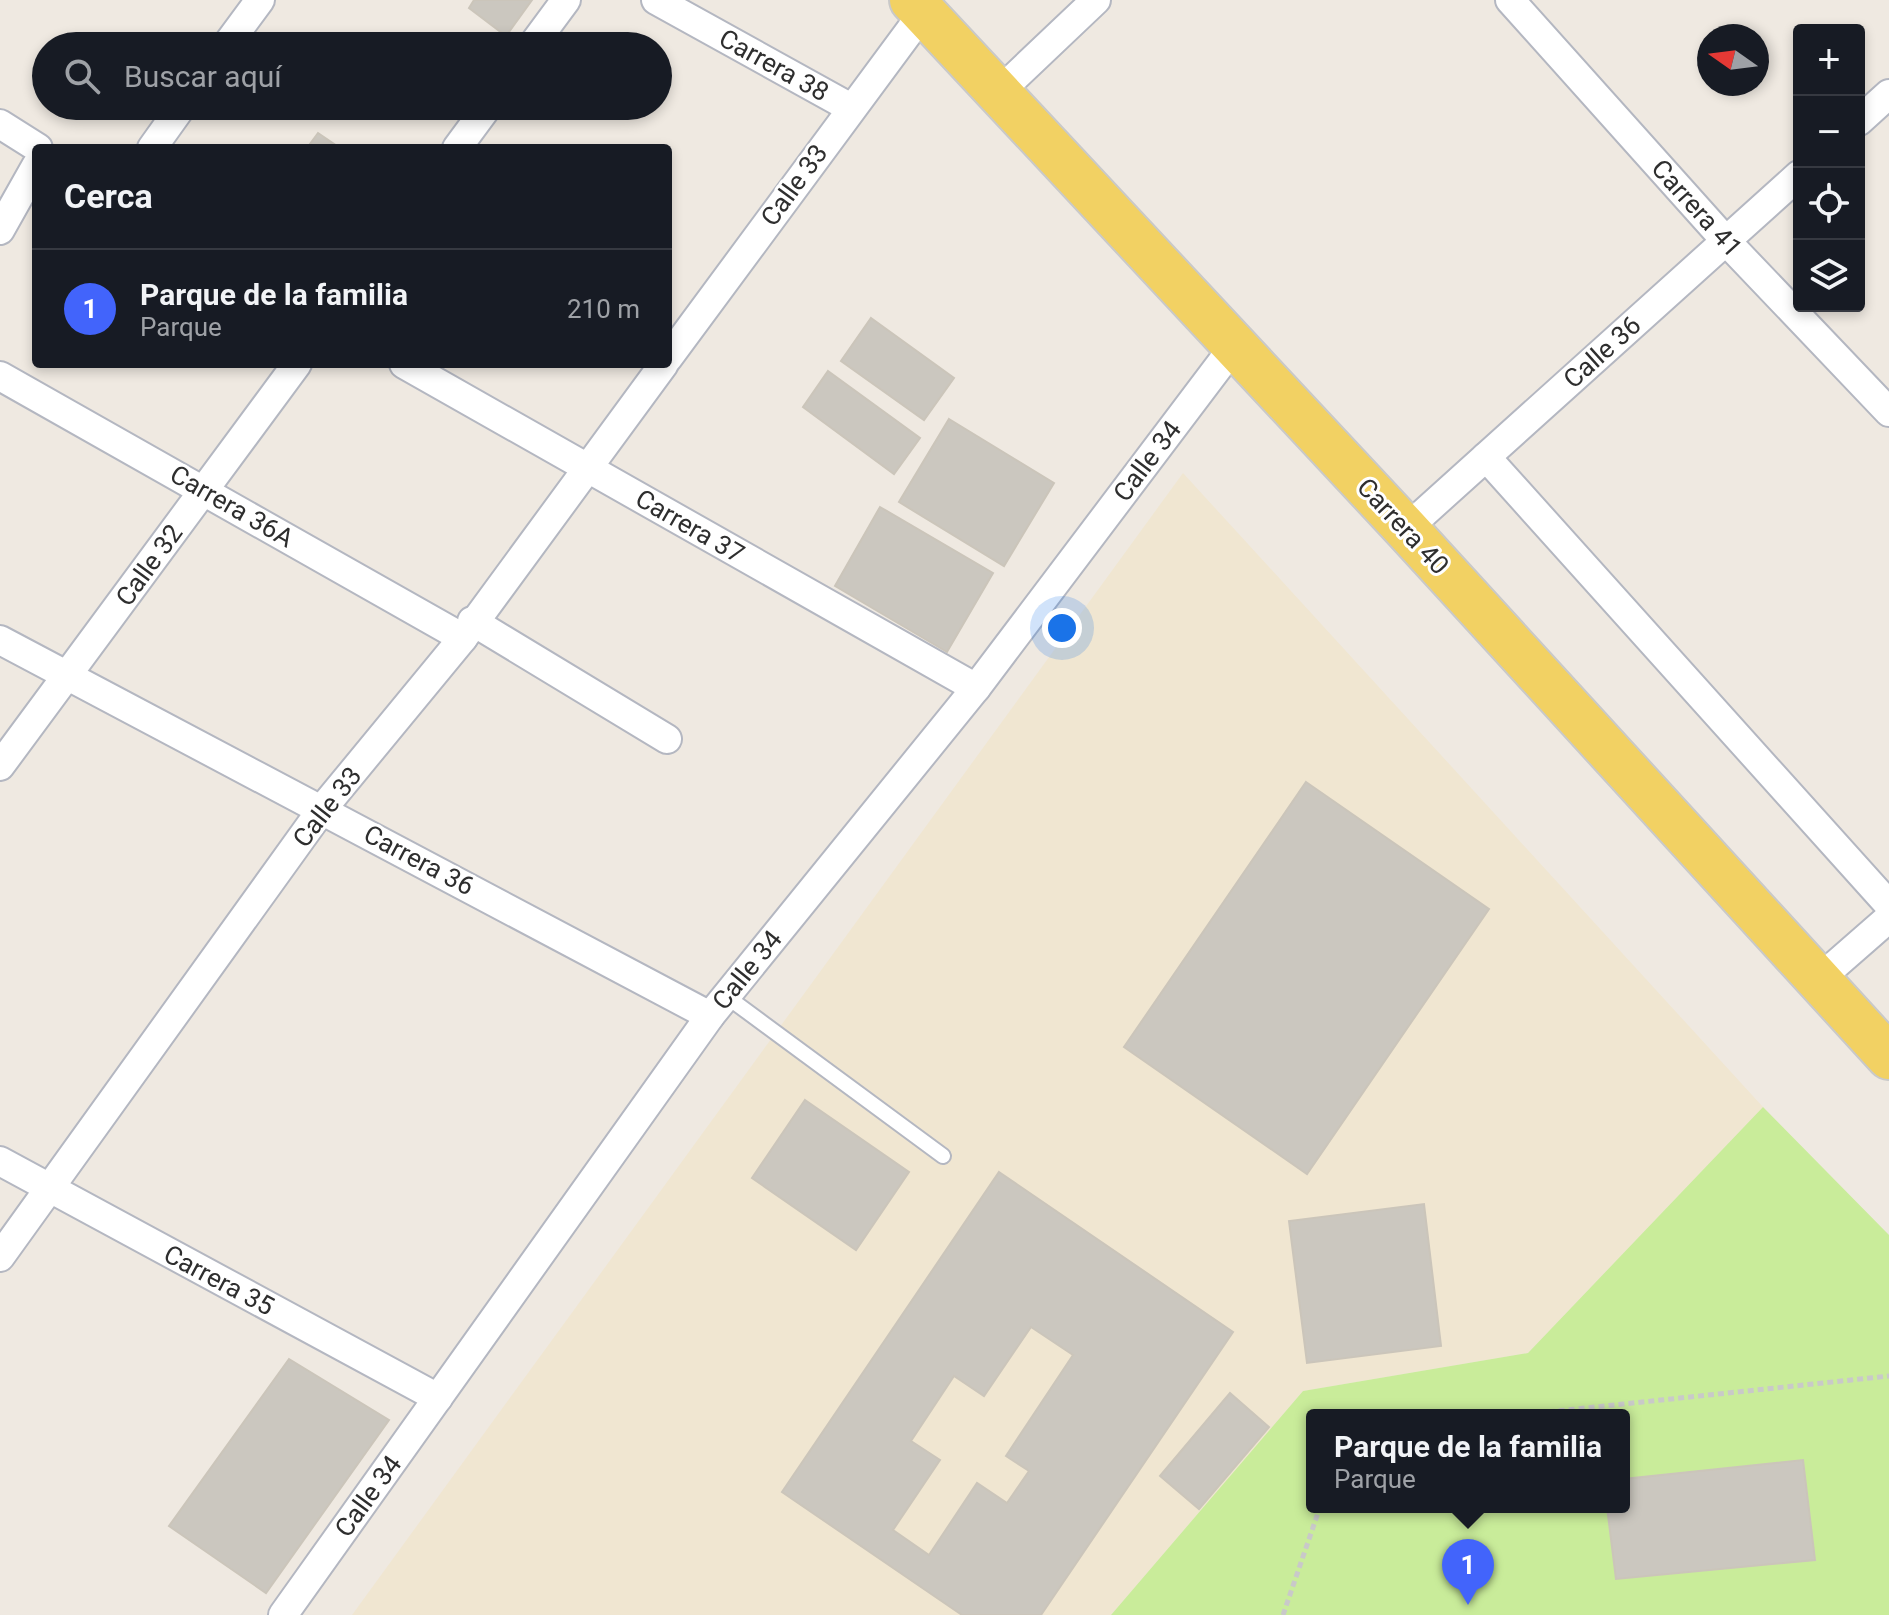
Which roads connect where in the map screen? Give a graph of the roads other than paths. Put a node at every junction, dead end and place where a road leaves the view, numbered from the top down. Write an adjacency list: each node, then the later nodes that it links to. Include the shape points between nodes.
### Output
1 (260, 0): 7 (street)
2 (566, 0): 8 (street)
3 (656, 0): 11 (street, Carrera 38)
4 (1096, 0): 9 (street)
5 (1510, 0): 22 (street, Carrera 41)
6 (918, 7): 9 (main road, Carrera 40); 11 (street, Calle 33)
7 (236, 32)
8 (542, 32)
9 (998, 93): 23 (main road, Carrera 40)
10 (1889, 94): 12 (street)
11 (851, 108): 24 (street, Calle 33)
12 (1865, 116)
13 (172, 120): 17 (street)
14 (478, 120): 18 (street)
15 (0, 124): 16 (street)
16 (32, 144)
17 (155, 144)
18 (460, 144)
19 (32, 173): 21 (street)
20 (1793, 180): 22 (street, Calle 36)
21 (0, 230)
22 (1726, 241): 29 (street, Carrera 41); 30 (street, Calle 36)
23 (1235, 345): 33 (main road, Carrera 40); 37 (street, Calle 34)
24 (672, 353)
25 (294, 368): 32 (street, Calle 32)
26 (411, 368): 31 (street, Carrera 37)
27 (661, 368): 31 (street, Calle 33)
28 (0, 376): 32 (street, Carrera 36A)
29 (1889, 412)
30 (1486, 457): 33 (street, Calle 36); 41 (street)
31 (588, 468): 34 (street, Calle 33); 37 (street, Carrera 37)
32 (204, 490): 34 (street, Carrera 36A); 36 (street, Calle 32)
33 (1406, 529): 43 (main road, Carrera 40)
34 (467, 629): 38 (street, Carrera 36A); 40 (street, Calle 33)
35 (0, 640): 36 (street, Carrera 36)
36 (67, 675): 39 (street, Calle 32); 40 (street, Carrera 36)
37 (976, 688): 44 (street, Calle 34)
38 (667, 739)
39 (0, 766)
40 (323, 808): 44 (street, Carrera 36); 48 (street, Calle 33)
41 (1889, 905)
42 (1889, 918): 43 (street)
43 (1818, 980): 45 (main road, Carrera 40)
44 (718, 1006): 46 (lane); 50 (street, Calle 34)
45 (1889, 1057)
46 (943, 1156)
47 (0, 1161): 48 (street, Carrera 35)
48 (50, 1188): 49 (street, Calle 33); 50 (street, Carrera 35)
49 (0, 1257)
50 (438, 1398): 51 (street, Calle 34)
51 (283, 1615)

